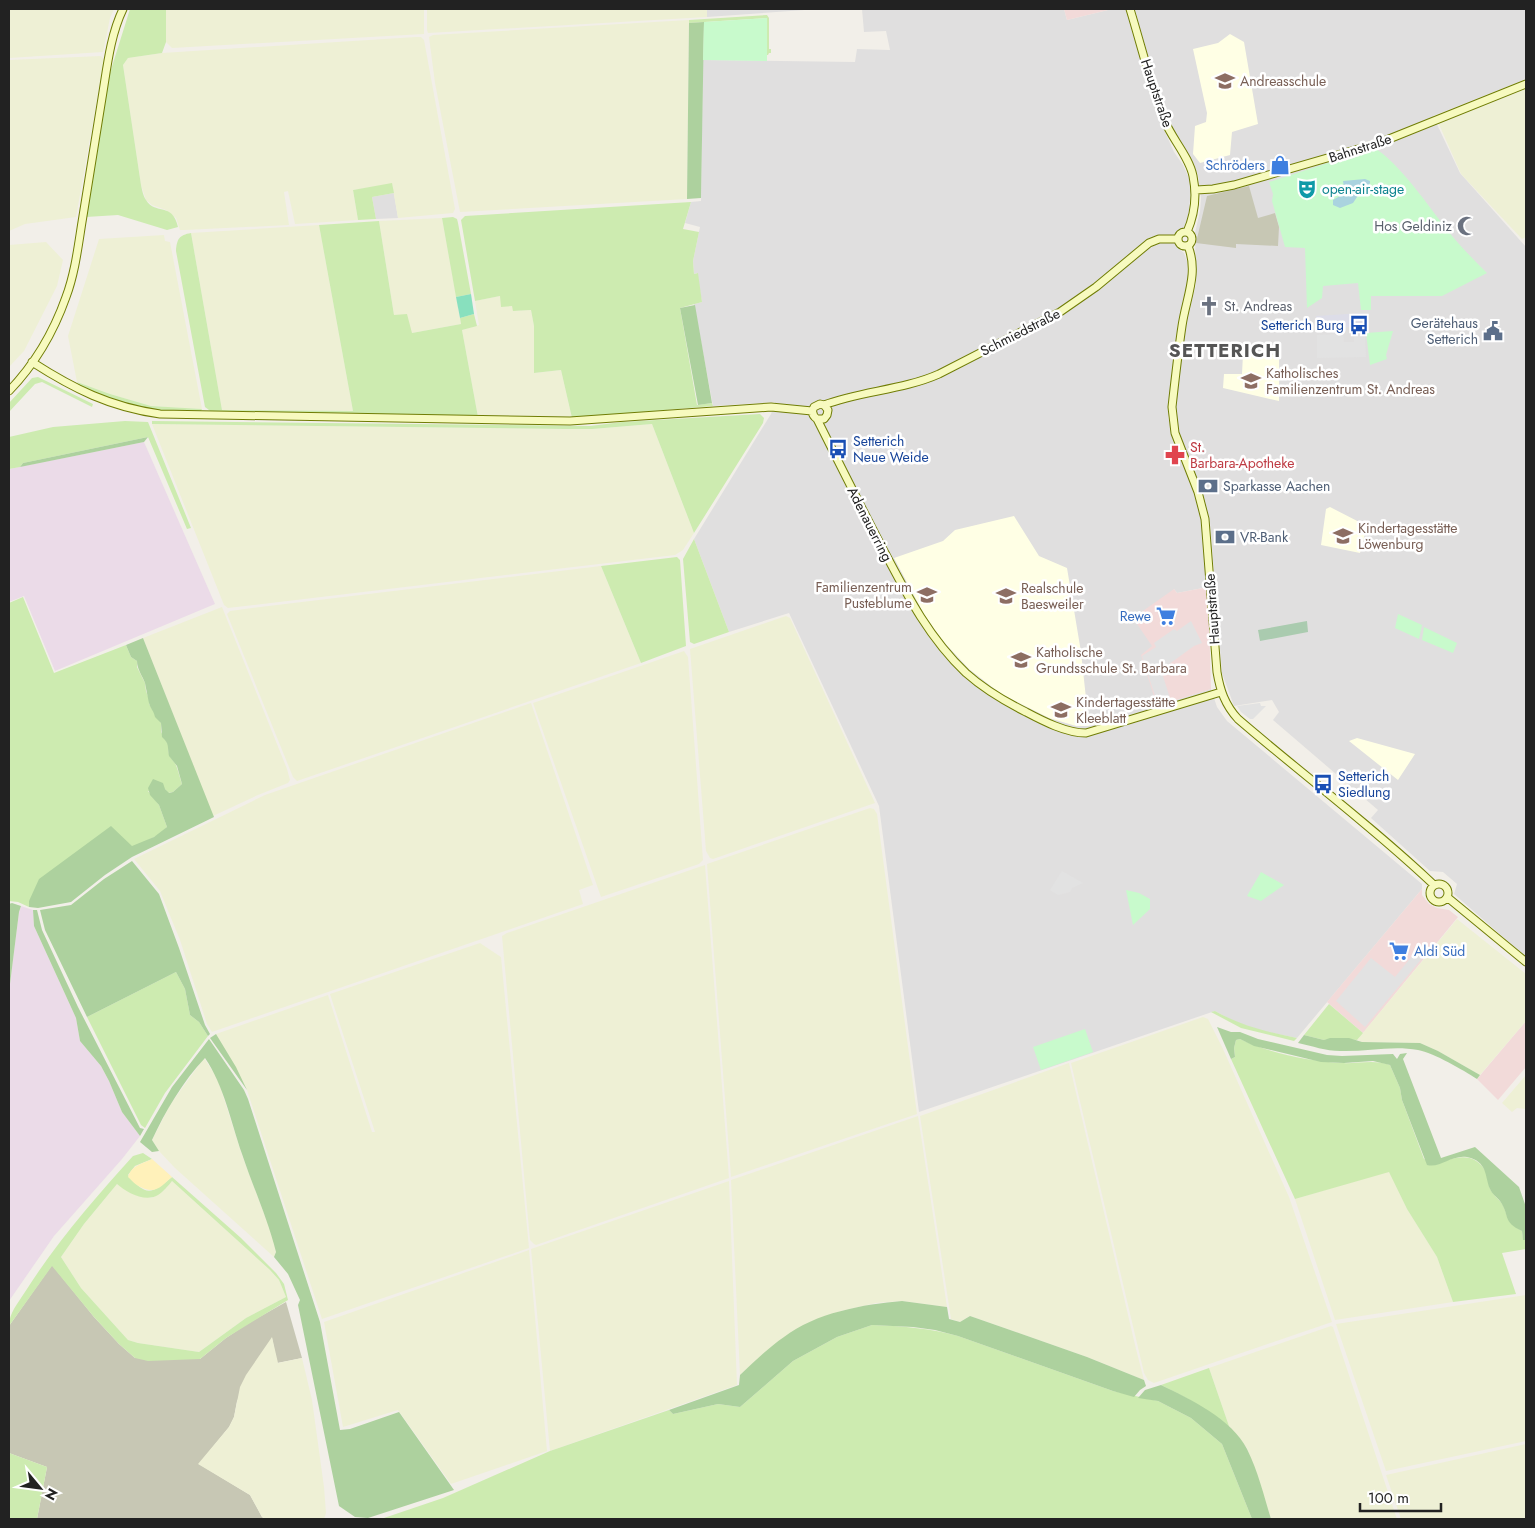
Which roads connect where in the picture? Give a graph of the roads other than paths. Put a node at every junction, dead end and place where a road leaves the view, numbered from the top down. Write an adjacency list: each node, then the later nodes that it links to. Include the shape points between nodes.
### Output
1 (123, 9): 8 (street, via 109,54 67,295)
2 (1130, 9): 4 (street, Hauptstraße, via 1164,119 1190,167)
3 (1523, 86): 4 (street, Bahnstraße, via 1379,143 1234,185)
4 (1196, 190): 5 (street, Hauptstraße, via 1195,209)
5 (1187, 232): 6 (street, via 1180,234); 7 (street, via 1192,239)
6 (1178, 239): 7 (street, via 1181,245); 10 (street, Schmiedstraße, via 1159,239 1149,243 1060,312 939,374 923,381 846,398)
7 (1188, 246): 13 (street, Hauptstraße, via 1192,258 1192,283 1182,324 1172,418 1205,519)
8 (32, 362): 9 (street); 11 (street, via 88,394 160,414 570,421 786,408)
9 (9, 391)
10 (826, 408): 11 (street, via 820,404); 12 (street, via 827,415)
11 (812, 411): 12 (street, via 813,416)
12 (819, 419): 13 (street, Adenauerring, via 864,515 927,629 966,672 998,698 1037,718 1086,733)
13 (1221, 692): 14 (street, Hauptstraße, via 1238,719)
14 (1434, 885): 15 (street, via 1444,886); 15 (street, via 1430,893 1434,901 1441,901)
15 (1447, 896): 16 (street)
16 (1526, 962)

